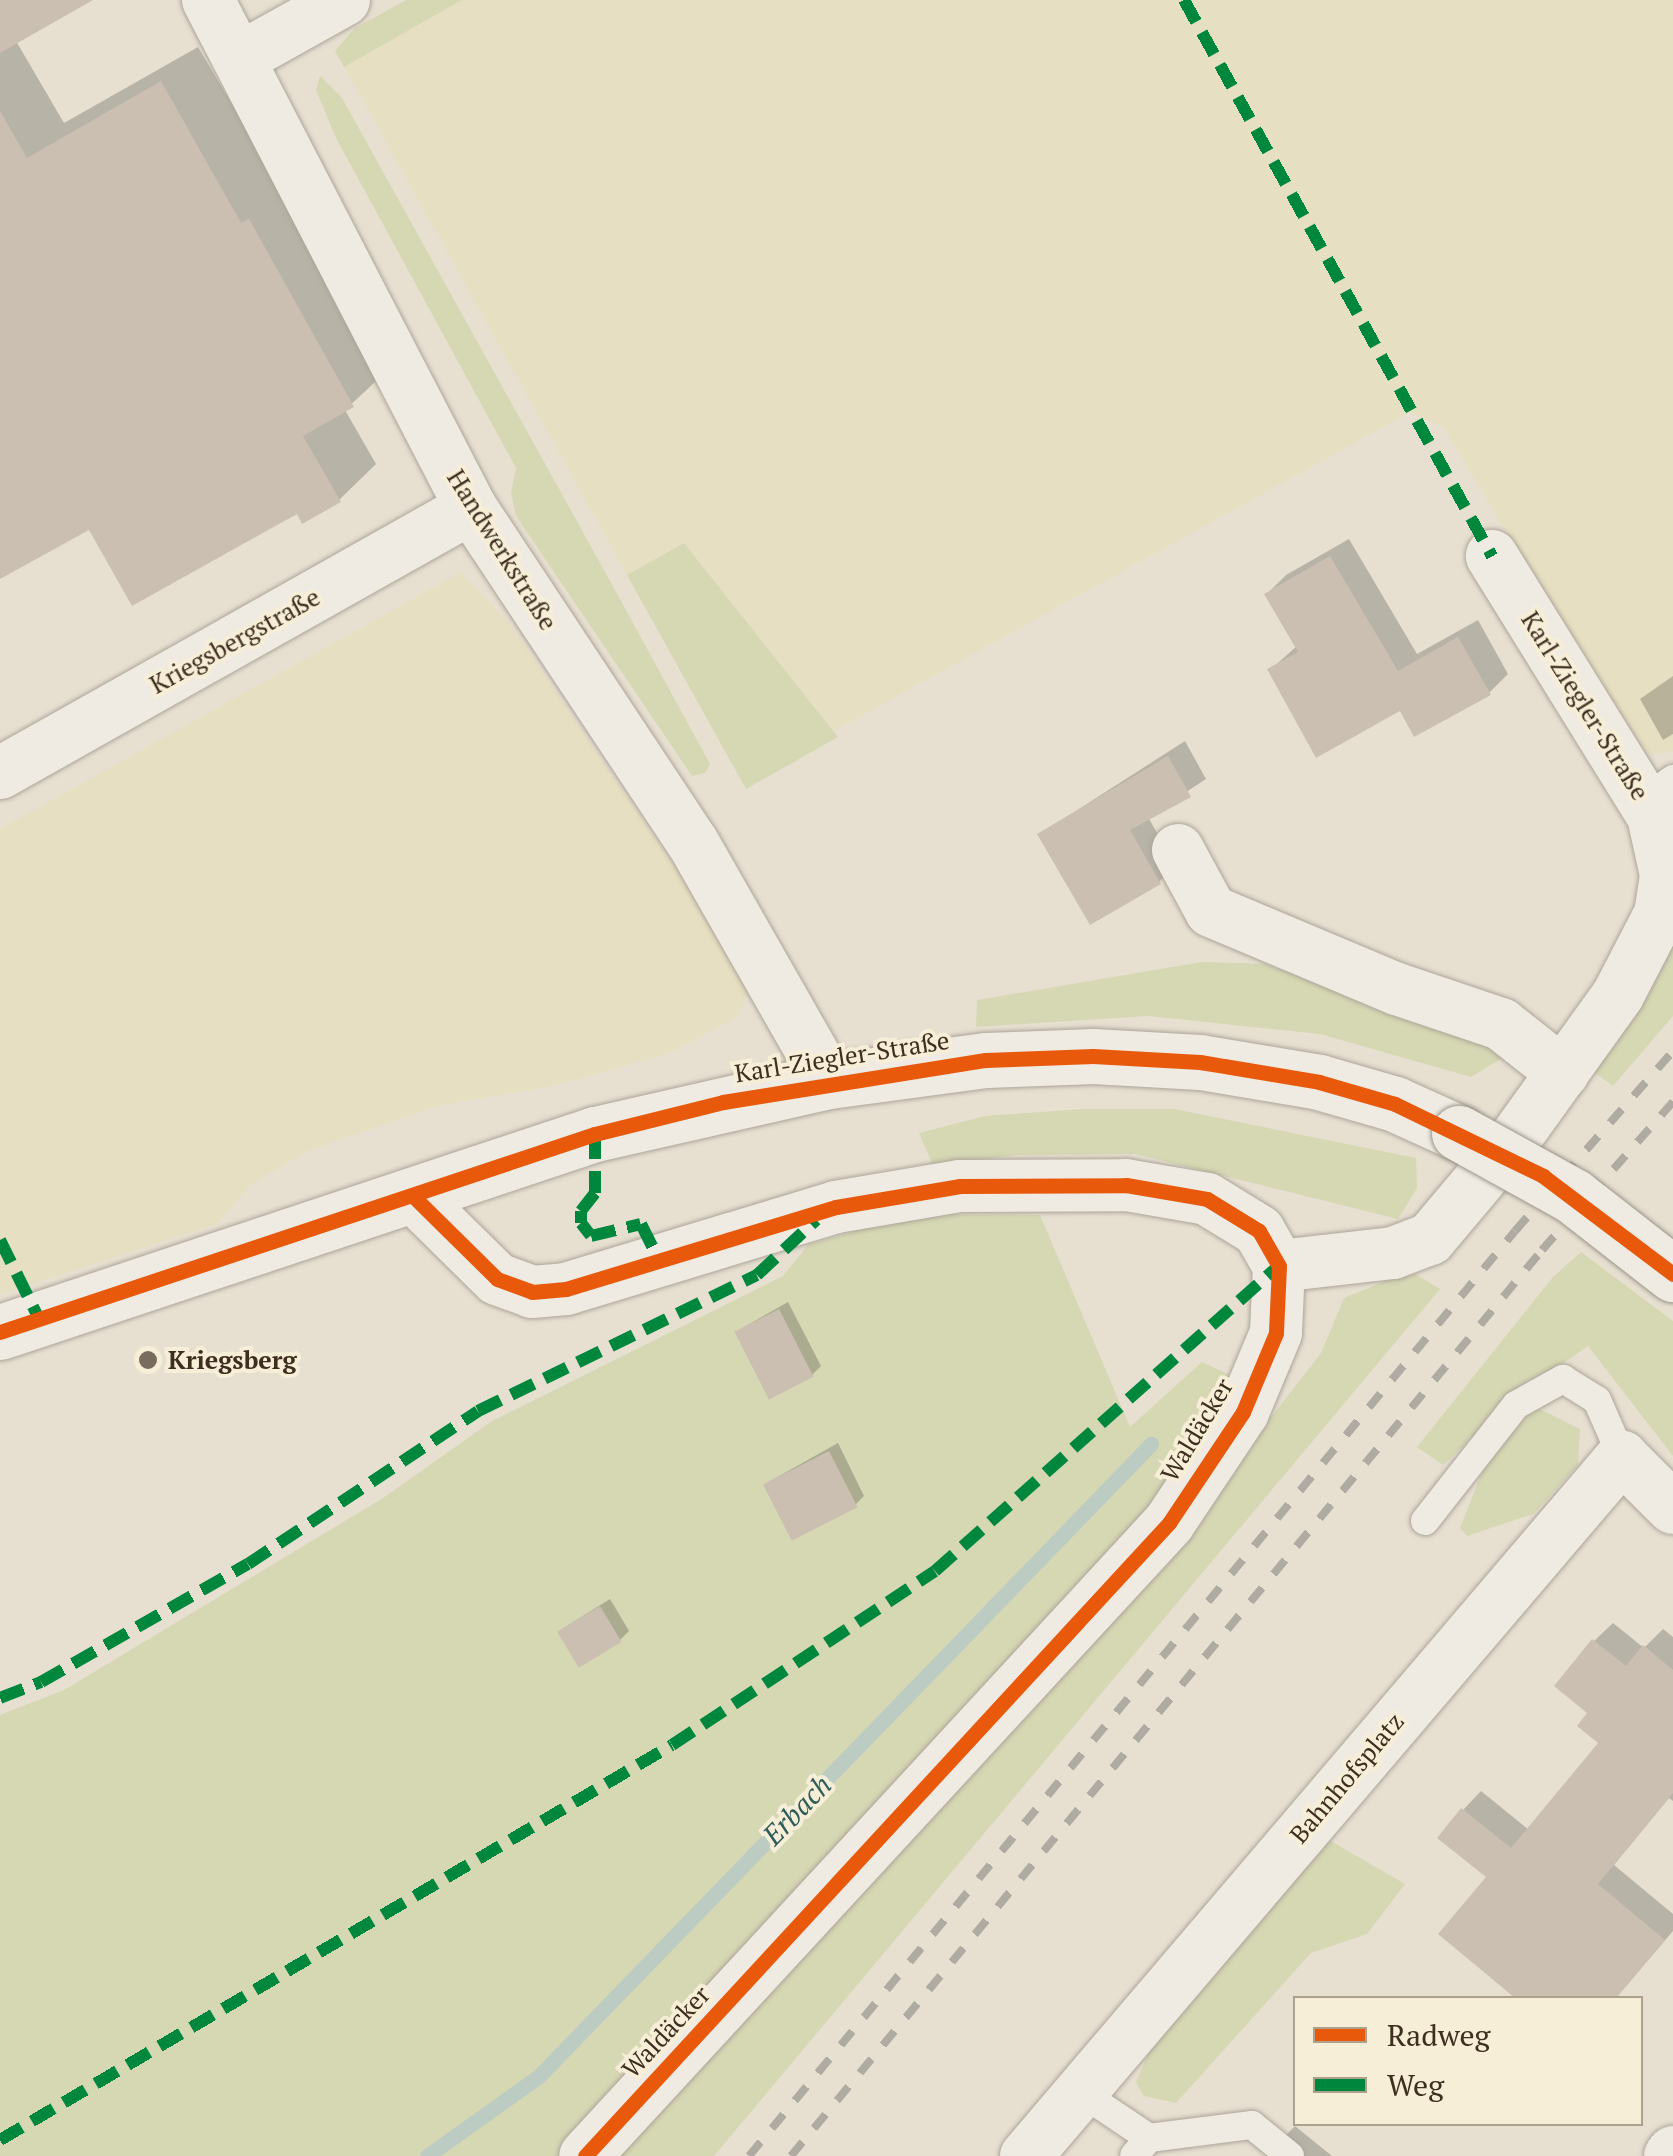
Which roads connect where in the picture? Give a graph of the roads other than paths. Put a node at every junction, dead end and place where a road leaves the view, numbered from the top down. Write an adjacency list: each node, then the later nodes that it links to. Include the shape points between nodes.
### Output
1 (208, 0): 3 (street, Handwerkstraße)
2 (344, 0): 3 (street)
3 (240, 58): 4 (street, Handwerkstraße)
4 (470, 508): 6 (street, Kriegsbergstraße); 10 (street, Handwerkstraße, via 694,843)
5 (1492, 556): 7 (street, Karl-Ziegler-Straße)
6 (0, 773)
7 (1663, 798): 9 (street, Karl-Ziegler-Straße, via 1660,914 1618,996)
8 (1178, 850): 9 (street, via 1211,911 1396,989 1501,1024)
9 (1563, 1073): 12 (street, Karl-Ziegler-Straße, via 1430,1240 1393,1253)
10 (829, 1081): 11 (street, Karl-Ziegler-Straße, via 595,1134); 13 (street, Karl-Ziegler-Straße, bridge, via 986,1060 1093,1056 1200,1062 1318,1082 1394,1104 1459,1133 1573,1196)
11 (415, 1198): 12 (street, via 497,1279 532,1292 566,1289 836,1207 960,1186 1126,1185 1206,1199 1259,1231); 14 (street, Karl-Ziegler-Straße)
12 (1279, 1266): 20 (street, Waldäcker, via 1276,1333 1243,1412 1170,1524)
13 (1673, 1274)
14 (0, 1332)
15 (1622, 1457): 16 (street); 17 (lane, via 1597,1400 1563,1379 1516,1406); 18 (street, Bahnhofsplatz)
16 (1673, 1508)
17 (1426, 1521)
18 (1082, 2093): 19 (lane); 21 (street, Bahnhofsplatz)
19 (1142, 2147): 22 (lane, via 1252,2124)
20 (584, 2156)
21 (1026, 2156)
22 (1290, 2156)

